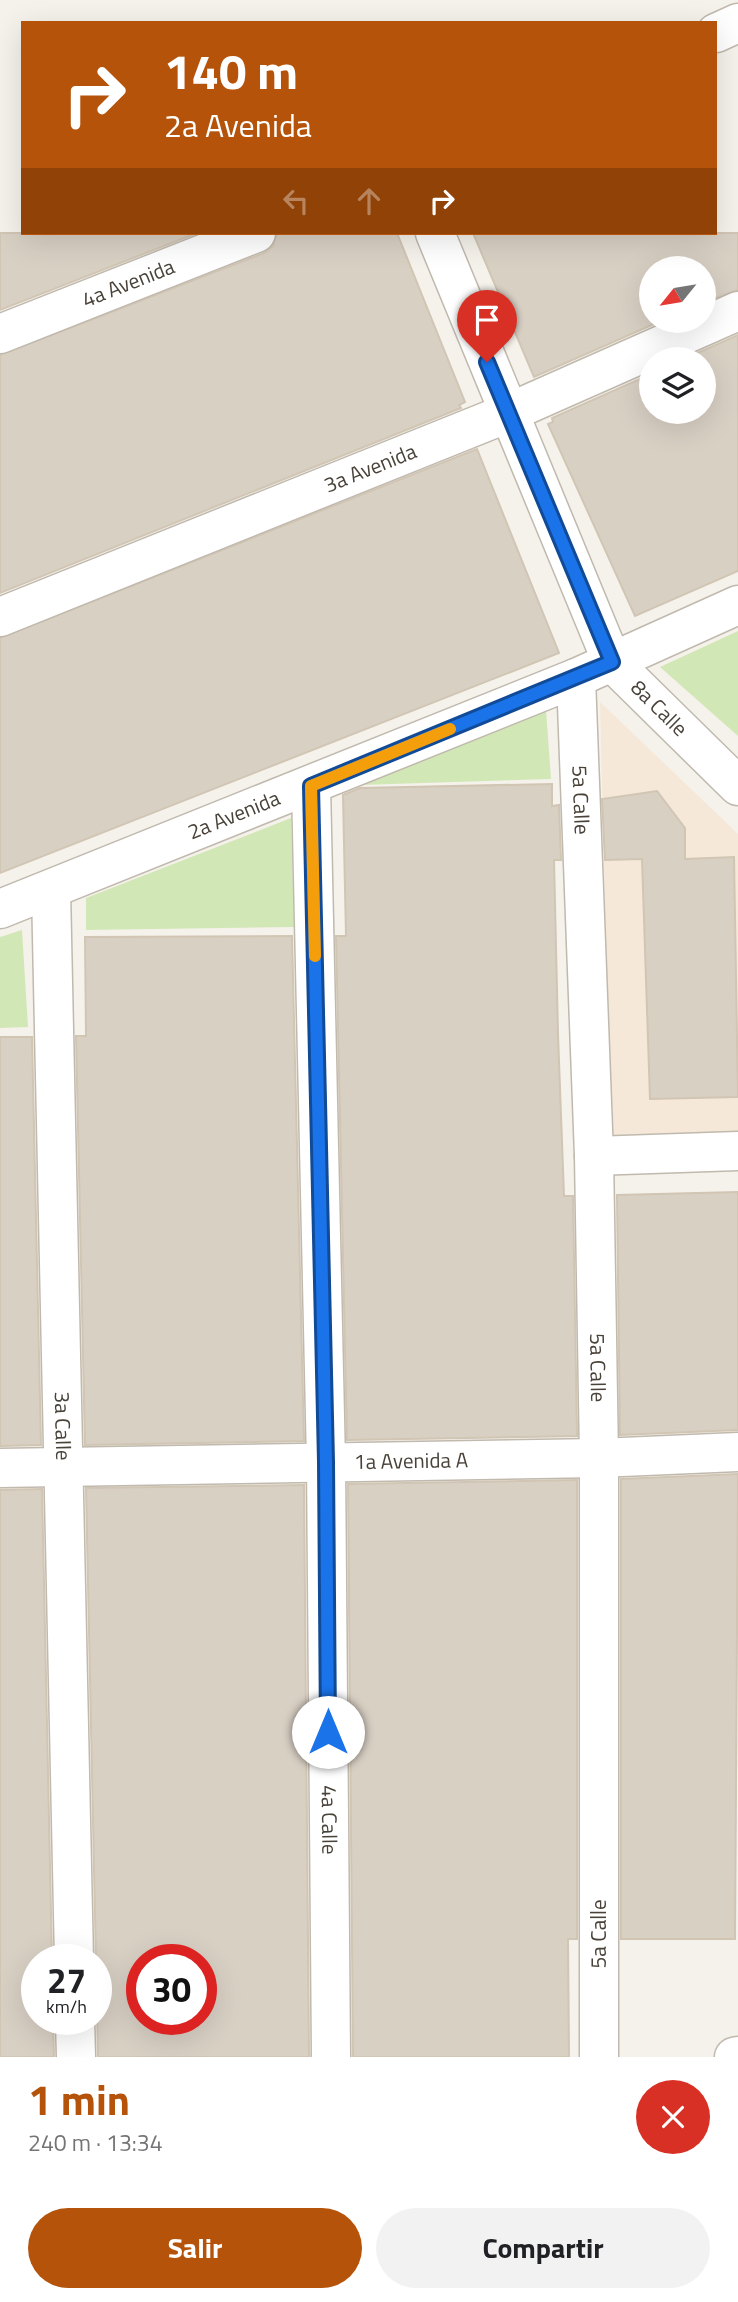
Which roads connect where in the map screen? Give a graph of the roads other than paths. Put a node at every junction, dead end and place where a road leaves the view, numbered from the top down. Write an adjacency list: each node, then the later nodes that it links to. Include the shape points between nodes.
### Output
1 (738, 23): 2 (street)
2 (717, 33)
3 (251, 235): 6 (street, 4a Avenida)
4 (436, 235): 7 (street, 8a Calle)
5 (738, 311): 7 (street, 3a Avenida)
6 (0, 334)
7 (508, 413): 9 (street, 3a Avenida); 10 (street, 8a Calle)
8 (738, 605): 10 (street, 2a Avenida)
9 (0, 617)
10 (612, 662): 11 (street, 2a Avenida); 13 (street, 8a Calle)
11 (576, 678): 12 (street, 2a Avenida); 17 (street, 5a Calle)
12 (311, 786): 14 (street, 2a Avenida); 20 (street, 4a Calle)
13 (738, 786)
14 (51, 890): 15 (street, 2a Avenida); 21 (street, 3a Calle)
15 (0, 909)
16 (738, 1151): 17 (street)
17 (594, 1156): 19 (street, 5a Calle)
18 (738, 1452): 19 (street, 1a Avenida A)
19 (599, 1458): 20 (street, 1a Avenida A); 27 (street, 5a Calle)
20 (326, 1462): 21 (street, 1a Avenida A); 26 (street, 4a Calle)
21 (65, 1467): 22 (street, 1a Avenida A); 23 (street, 3a Calle)
22 (0, 1468)
23 (74, 1944)
24 (75, 2035): 25 (street)
25 (76, 2057)
26 (331, 2057)
27 (599, 2057)

